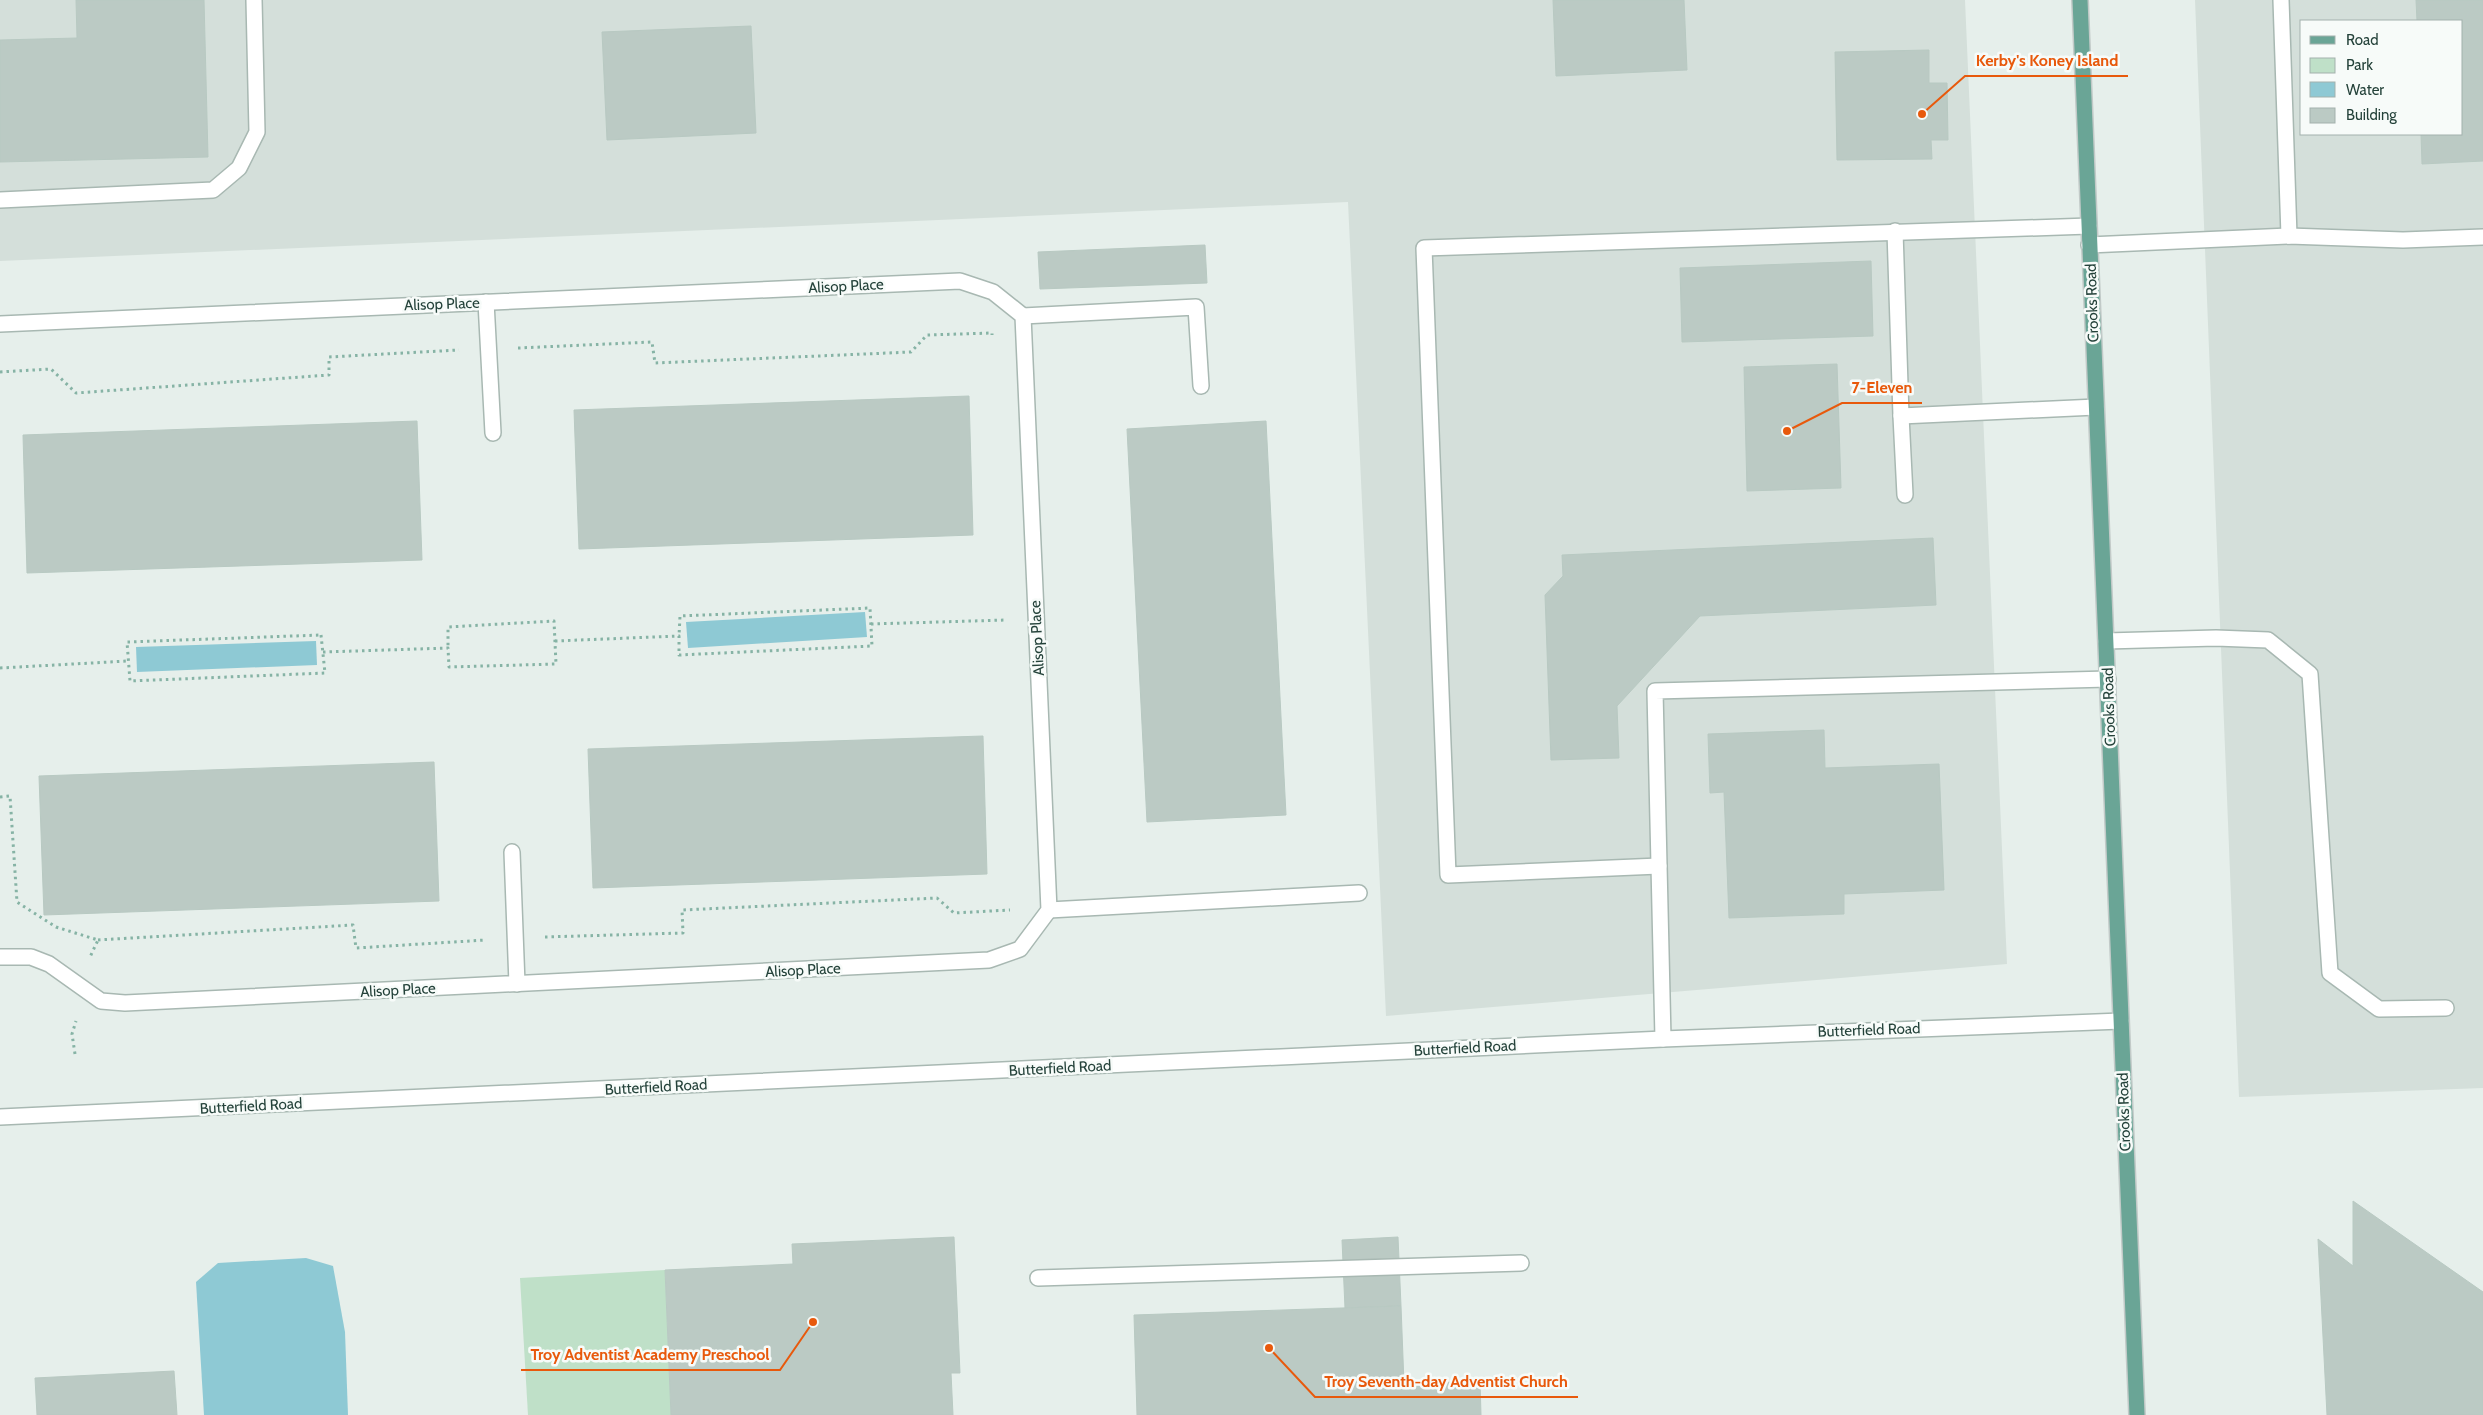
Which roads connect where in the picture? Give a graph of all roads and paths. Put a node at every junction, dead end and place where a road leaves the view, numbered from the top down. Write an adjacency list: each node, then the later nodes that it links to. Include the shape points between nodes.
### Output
1 (254, 0): 4 (street, via 257,132 239,168 213,190)
2 (2080, 0): 5 (main road, Crooks Road)
3 (2281, 0): 7 (street)
4 (0, 200)
5 (2089, 226): 6 (street); 9 (main road, Crooks Road)
6 (1895, 230): 19 (street); 36 (street, via 1424,248 1448,875)
7 (2290, 236): 8 (street, via 2402,240); 9 (street)
8 (2483, 237)
9 (2090, 245): 18 (main road, Crooks Road)
10 (486, 302): 11 (street, Alisop Place, via 960,281 993,292); 12 (street, Alisop Place); 20 (street)
11 (1023, 316): 17 (street, via 1196,307); 39 (street, Alisop Place)
12 (0, 324)
13 (993, 343): 14 (path, via 992,333 927,335 911,352 654,363 652,342)
14 (508, 348)
15 (462, 350): 16 (path, via 329,357 329,375 76,393 51,369)
16 (0, 372)
17 (1201, 386)
18 (2096, 407): 19 (street); 28 (main road, Crooks Road)
19 (1902, 416): 21 (street)
20 (493, 434)
21 (1905, 495)
22 (1007, 610): 23 (path)
23 (1008, 620): 24 (path); 25 (path)
24 (871, 624): 26 (path, via 870,608 680,616); 26 (path, via 872,646 679,655)
25 (1008, 630)
26 (679, 636): 27 (path)
27 (554, 641): 29 (path, via 554,621 448,627); 29 (path, via 556,664 449,667)
28 (2106, 641): 33 (main road, Crooks Road); 46 (street, via 2268,640 2310,674 2330,973 2379,1009)
29 (448, 648): 30 (path)
30 (323, 652): 31 (path, via 321,635 128,642); 31 (path, via 325,673 130,682)
31 (128, 661): 32 (path)
32 (0, 668)
33 (2108, 679): 36 (street, via 1655,691); 48 (main road, Crooks Road)
34 (0, 797): 41 (path, via 10,796 17,902 56,927)
35 (512, 852): 45 (street)
36 (1659, 866): 49 (street)
37 (1359, 893): 39 (street)
38 (1016, 903): 40 (path, via 1011,910 954,913 937,898 682,910 683,933)
39 (1049, 910): 45 (street, Alisop Place, via 1020,949 990,960)
40 (541, 937)
41 (98, 940): 42 (path, via 353,924 356,948); 44 (path)
42 (489, 940)
43 (0, 957): 45 (street, Alisop Place, via 31,957 49,964 101,1001 125,1003)
44 (86, 965)
45 (517, 984)
46 (2446, 1008)
47 (78, 1015): 50 (path, via 72,1034)
48 (2121, 1021): 49 (street, Butterfield Road); 54 (main road, Crooks Road)
49 (1663, 1039): 51 (street, Butterfield Road)
50 (75, 1054)
51 (0, 1117)
52 (1521, 1263): 53 (street)
53 (1038, 1278)
54 (2138, 1415)

